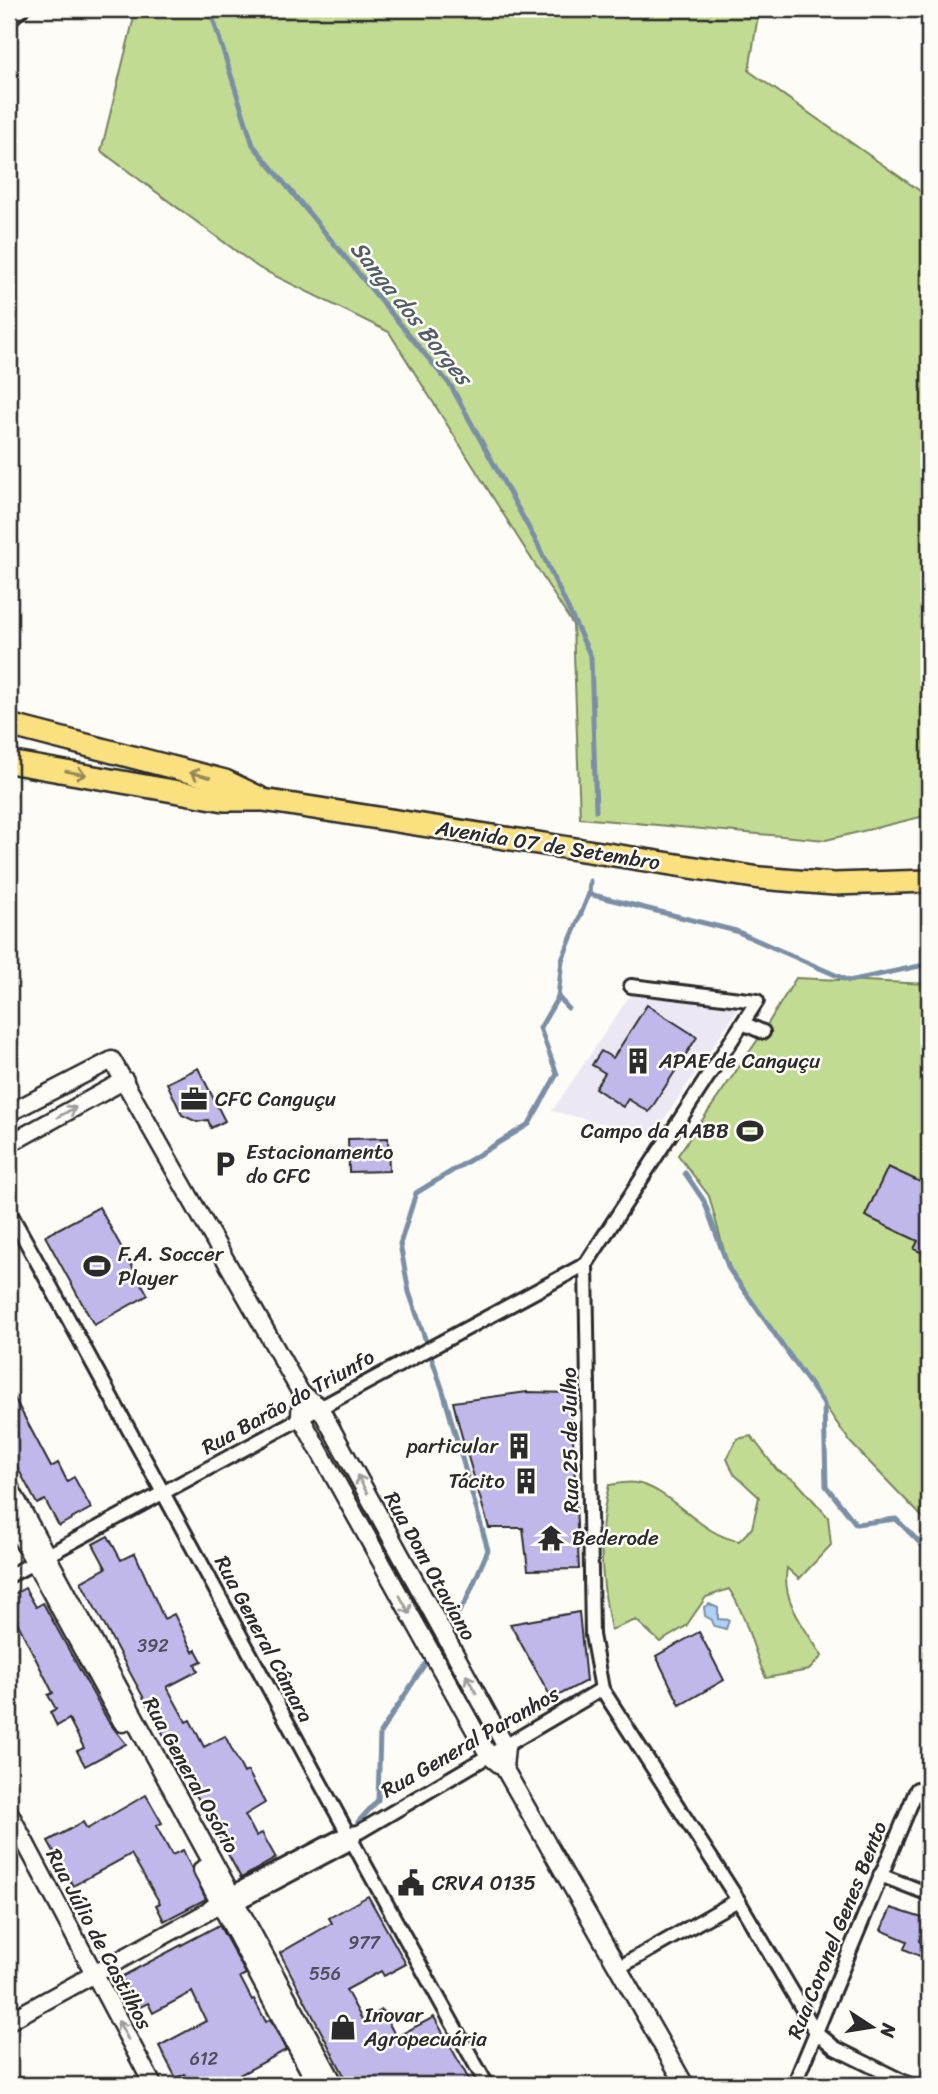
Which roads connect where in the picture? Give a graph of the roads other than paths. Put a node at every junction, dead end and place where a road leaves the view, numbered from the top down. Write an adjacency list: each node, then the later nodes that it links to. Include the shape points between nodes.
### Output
1 (22, 9): 2 (street)
2 (9, 20)
3 (9, 725): 5 (highway, Avenida 07 de Setembro, one-way to 3, via 225,781)
4 (9, 762): 5 (highway, Avenida 07 de Setembro, one-way to 5, via 223,800)
5 (264, 800): 6 (highway, Avenida 07 de Setembro, via 760,878 834,884)
6 (929, 881)
7 (631, 986): 8 (street, via 755,998 757,1004)
8 (745, 1024): 9 (street); 14 (street)
9 (763, 1031)
10 (125, 1080): 11 (street, Rua Dom Otaviano, via 112,1060); 12 (street, one-way to 10); 15 (street, Rua Dom Otaviano)
11 (9, 1114)
12 (9, 1144)
13 (9, 1211): 19 (street, Rua General Câmara)
14 (586, 1264): 16 (street, Rua Barão do Triunfo); 27 (street, Rua 25 de Julho, via 592,1635)
15 (301, 1393): 16 (street, Rua Dom Otaviano); 17 (street)
16 (319, 1406): 17 (street, Rua Barão do Triunfo); 21 (street, Rua Dom Otaviano, one-way to 16)
17 (300, 1416): 19 (street, Rua Barão do Triunfo); 23 (street, Rua Dom Otaviano)
18 (9, 1488): 22 (main road, Rua General Osório)
19 (165, 1491): 22 (street, Rua Barão do Triunfo); 33 (street, Rua General Câmara)
20 (9, 1514): 22 (main road, Rua General Osório)
21 (401, 1556): 23 (street); 25 (street, Rua Dom Otaviano)
22 (40, 1558): 24 (street, Rua Barão do Triunfo); 37 (main road, Rua General Osório)
23 (382, 1564): 26 (street, Rua Dom Otaviano, one-way to 26)
24 (9, 1576)
25 (457, 1658): 26 (street); 28 (street, Rua Dom Otaviano, one-way to 25)
26 (440, 1668): 29 (street, Rua Dom Otaviano)
27 (602, 1689): 28 (street, Rua General Paranhos); 36 (street, Rua 25 de Julho)
28 (506, 1747): 29 (street, Rua General Paranhos); 30 (street)
29 (489, 1756): 30 (street, Rua Dom Otaviano); 33 (street, Rua General Paranhos)
30 (504, 1768): 38 (street, Rua Dom Otaviano)
31 (917, 1789): 34 (street, Rua Coronel Genes Bento)
32 (9, 1812): 39 (street, Rua Júlio de Castilhos)
33 (351, 1836): 37 (street, Rua General Paranhos); 45 (street, Rua General Câmara)
34 (880, 1875): 35 (street); 41 (street, Rua Coronel Genes Bento)
35 (929, 1894)
36 (738, 1900): 38 (street); 41 (street, Rua 25 de Julho)
37 (223, 1904): 39 (street, Rua General Paranhos); 43 (main road, Rua General Osório); 44 (main road, Rua General Osório)
38 (618, 1968): 46 (street, Rua Dom Otaviano)
39 (94, 1974): 40 (street, Rua General Paranhos); 42 (street, Rua Júlio de Castilhos, one-way to 39)
40 (9, 2021)
41 (816, 2032): 47 (street, Rua Coronel Genes Bento); 48 (street, via 835,2048)
42 (153, 2085)
43 (318, 2085)
44 (334, 2085)
45 (487, 2085)
46 (685, 2085)
47 (794, 2085)
48 (910, 2085)

